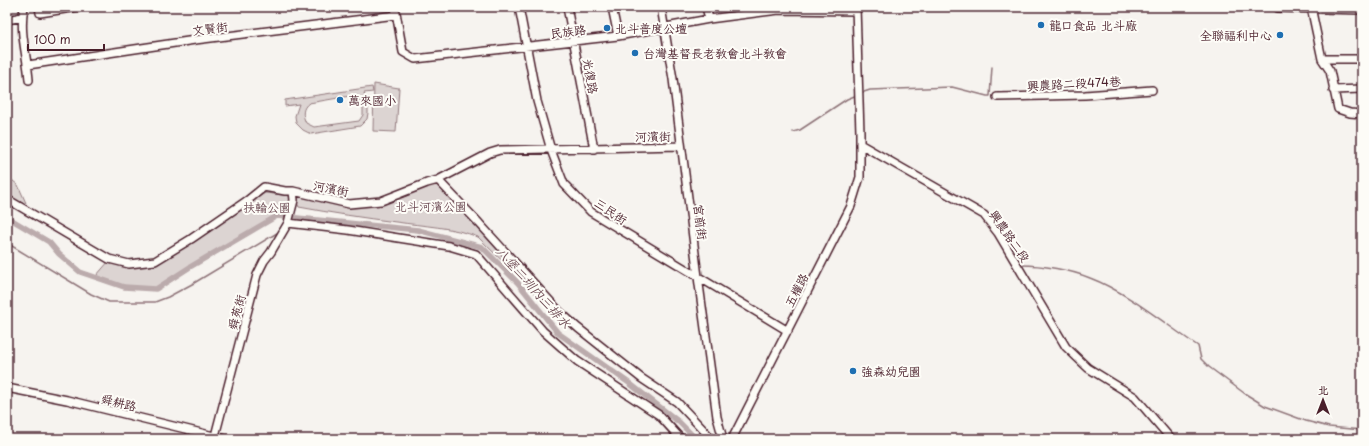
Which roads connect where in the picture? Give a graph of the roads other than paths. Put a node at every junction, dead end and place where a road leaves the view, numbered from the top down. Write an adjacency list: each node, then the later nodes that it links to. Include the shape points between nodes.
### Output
1 (24, 7): 14 (street)
2 (39, 7): 3 (street, via 40,13)
3 (78, 7)
4 (519, 7): 20 (street, 三民街)
5 (568, 7): 19 (street, 光復路)
6 (612, 7): 18 (street)
7 (661, 7): 17 (street, 宮前街)
8 (706, 7): 15 (street)
9 (1278, 7): 10 (main road)
10 (1311, 7): 12 (main road); 21 (street)
11 (856, 9): 15 (street, 民族路, via 779,10); 30 (street)
12 (1362, 9)
13 (396, 11): 20 (street, 民族路, via 402,52 415,59); 23 (street, 文賢街)
14 (22, 17): 16 (street); 23 (street)
15 (709, 19): 17 (street, 民族路)
16 (7, 20)
17 (665, 28): 18 (street, 民族路); 31 (street, 宮前街)
18 (618, 36): 19 (street, 民族路)
19 (574, 41): 20 (street, 民族路); 32 (street, 光復路)
20 (528, 46): 33 (street, 三民街, via 537,101)
21 (1322, 59): 22 (street); 26 (street, via 1330,71)
22 (1362, 59)
23 (28, 65): 24 (street)
24 (29, 80)
25 (1152, 90): 28 (street, 興農路二段474巷)
26 (1333, 90): 27 (street); 29 (street, via 1338,109)
27 (1362, 90)
28 (997, 98)
29 (1362, 114)
30 (860, 144): 39 (street, 五權路, via 860,176 851,206); 47 (street, 興農路二段, via 984,215 998,233 1066,347 1088,368 1135,397)
31 (680, 146): 32 (street, 河濱街); 38 (street, 宮前街)
32 (594, 149): 33 (street, 河濱街)
33 (551, 150): 34 (street, 河濱街, via 500,150); 38 (street, 三民街, via 564,184 591,212)
34 (438, 180): 35 (street, 河濱街, via 381,201 349,204); 44 (street, via 560,312 641,378 677,402)
35 (293, 191): 36 (street, 河濱街, via 264,187 155,261 129,264 109,259); 37 (street, 舜苑街, via 294,200)
36 (7, 199)
37 (288, 223): 41 (street, 舜苑街, via 257,275); 43 (street, via 449,246 476,254 543,331 577,361 659,415)
38 (698, 278): 39 (street, 三民街); 45 (street, 宮前街, via 717,417)
39 (788, 331): 46 (street, 五權路)
40 (7, 388): 41 (street, 舜耕路, via 68,400)
41 (215, 436): 42 (street, 舜耕路)
42 (226, 439)
43 (681, 439)
44 (712, 439)
45 (723, 439)
46 (732, 439)
47 (1171, 439)

